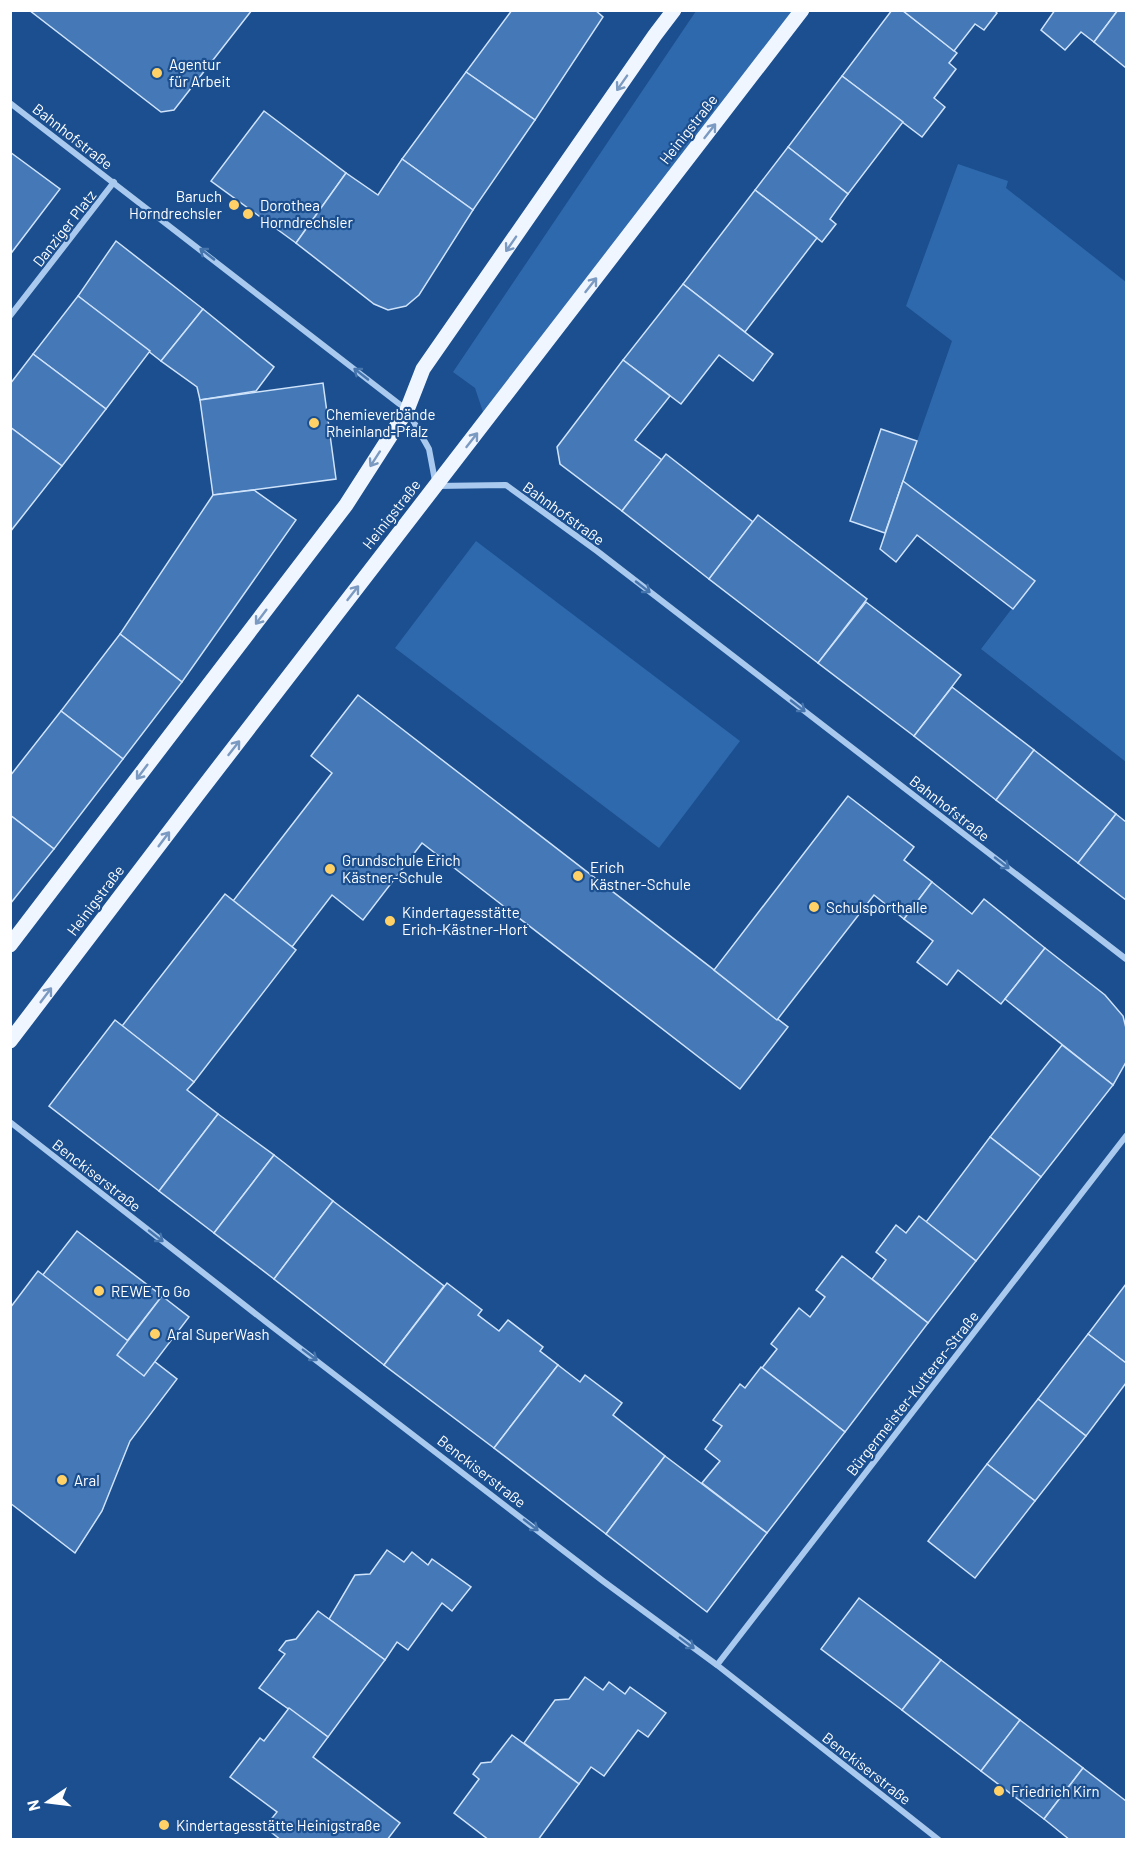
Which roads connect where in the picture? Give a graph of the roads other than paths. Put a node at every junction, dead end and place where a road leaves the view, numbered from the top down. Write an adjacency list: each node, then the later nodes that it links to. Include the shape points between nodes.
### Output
1 (674, 10): 6 (main road, one-way to 6, via 423,369)
2 (802, 10): 7 (main road, Heinigstraße, one-way to 2)
3 (10, 103): 4 (street, Bahnhofstraße)
4 (114, 182): 5 (street, Danziger Platz); 6 (street, Bahnhofstraße, one-way to 4)
5 (10, 316)
6 (407, 410): 7 (street, Bahnhofstraße, via 429,449); 8 (main road, one-way to 8, via 346,505)
7 (436, 486): 9 (street, Bahnhofstraße, one-way to 9, via 506,485); 10 (main road, Heinigstraße, one-way to 7)
8 (10, 945)
9 (1126, 959)
10 (10, 1041)
11 (10, 1122): 13 (street, Benckiserstraße, one-way to 13)
12 (1126, 1136): 13 (street, Bürgermeister-Kutterer-Straße)
13 (717, 1665): 14 (street, Benckiserstraße)
14 (939, 1839)

